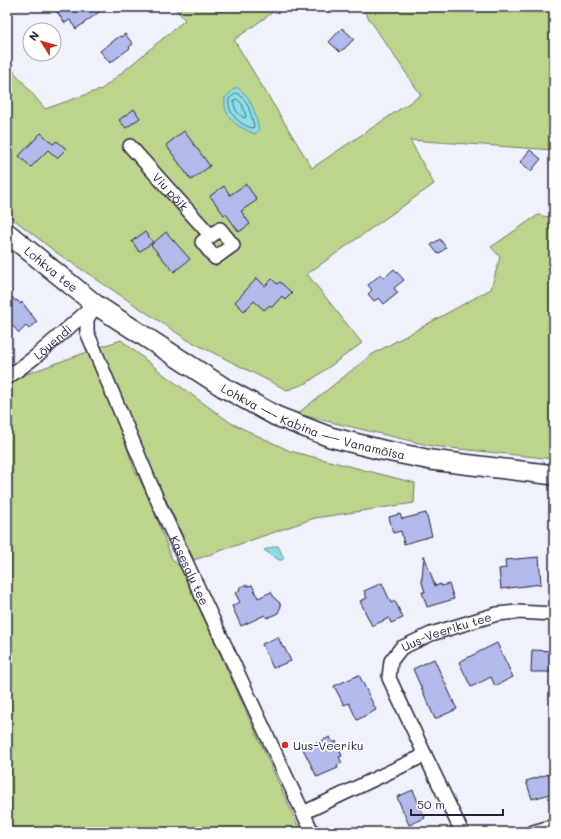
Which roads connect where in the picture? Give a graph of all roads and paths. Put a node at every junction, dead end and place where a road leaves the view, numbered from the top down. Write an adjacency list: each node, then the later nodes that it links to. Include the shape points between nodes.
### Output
1 (130, 146): 3 (street, Viu põik)
2 (7, 233): 4 (street, Lohkva tee)
3 (211, 236)
4 (96, 304): 5 (street, Lõuendi); 6 (street, Lohkva — Kabina — Vanamõisa, via 235,394 297,426 330,437 431,460); 9 (street, Kasesalu tee, via 87,319 87,332 159,504)
5 (7, 378)
6 (554, 475)
7 (554, 614): 8 (street, Uus-Veeriku tee, via 497,614 431,634 401,648 391,661 389,678)
8 (425, 755): 9 (street); 12 (street, Uus-Veeriku tee)
9 (303, 813): 11 (street, Kasesalu tee)
10 (554, 826): 13 (street)
11 (312, 832)
12 (462, 832)
13 (532, 832)

